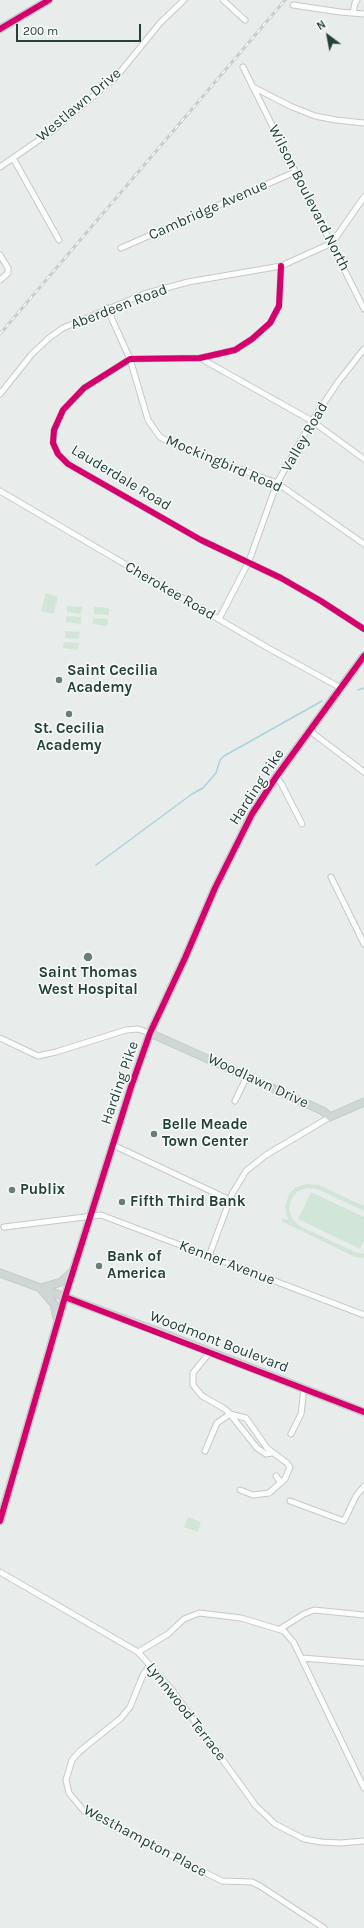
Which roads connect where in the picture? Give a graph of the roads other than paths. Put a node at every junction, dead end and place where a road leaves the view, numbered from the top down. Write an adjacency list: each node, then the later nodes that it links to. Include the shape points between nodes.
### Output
1 (49, 0): 9 (main road)
2 (184, 0): 13 (street, Westlawn Drive, via 160,23 117,76 52,131)
3 (224, 0): 8 (street)
4 (357, 0): 6 (street)
5 (293, 5): 6 (street)
6 (353, 13): 7 (street)
7 (364, 14)
8 (245, 20)
9 (0, 29)
10 (244, 67): 11 (street, Wilson Boulevard North)
11 (253, 87): 12 (street, via 315,116); 15 (street, Wilson Boulevard North)
12 (364, 123)
13 (13, 158): 14 (street, Westlawn Drive); 17 (street)
14 (0, 167)
15 (295, 172): 18 (street, Wilson Boulevard North); 19 (street, Cambridge Avenue)
16 (364, 197): 18 (street)
17 (59, 240)
18 (332, 243): 21 (street, Aberdeen Road); 24 (street, Wilson Boulevard North)
19 (121, 248)
20 (0, 255): 22 (street, via 8,268 8,273)
21 (281, 266): 23 (street, Aberdeen Road, via 188,282 144,294); 26 (street, via 279,306 270,323 252,340 236,350)
22 (0, 280)
23 (107, 308): 27 (street, Mockingbird Road); 28 (street, Aberdeen Road, via 63,328 48,338)
24 (364, 309)
25 (364, 349): 29 (street, Valley Road)
26 (200, 358): 27 (street); 29 (street)
27 (130, 359): 31 (street, Mockingbird Road, via 148,420 160,437 177,446); 34 (street, Lauderdale Road, via 84,388 63,410 54,430 53,442 58,454 68,464 201,540)
28 (0, 394)
29 (312, 421): 30 (street); 31 (street, Valley Road)
30 (364, 459)
31 (278, 483): 33 (street, Mockingbird Road); 34 (street, Valley Road)
32 (0, 491): 35 (street, Cherokee Road)
33 (364, 544)
34 (249, 562): 35 (street, Valley Road); 36 (street, Lauderdale Road, via 321,601)
35 (219, 619): 38 (street, Cherokee Road)
36 (364, 630)
37 (364, 656): 38 (main road, Harding Pike)
38 (341, 688): 39 (main road, Harding Pike)
39 (310, 731): 40 (street); 41 (main road, Harding Pike)
40 (364, 772)
41 (276, 777): 42 (street, via 282,783); 45 (main road, Harding Pike, via 234,847)
42 (302, 824)
43 (331, 877): 44 (street)
44 (364, 944)
45 (150, 1033): 46 (street, via 138,1029 126,1030 38,1056); 47 (main road, Woodlawn Drive); 51 (main road, Harding Pike)
46 (0, 1038)
47 (247, 1076): 48 (street); 50 (main road, Woodlawn Drive, via 323,1111)
48 (234, 1101)
49 (364, 1102): 50 (main road)
50 (330, 1117): 52 (street, via 255,1162 242,1177)
51 (113, 1145): 52 (street); 53 (main road, Harding Pike)
52 (230, 1200): 55 (street)
53 (90, 1218): 54 (street, Kenner Avenue); 55 (street, Kenner Avenue, via 101,1215); 56 (main road, Harding Pike)
54 (4, 1227)
55 (209, 1256): 60 (street, Kenner Avenue)
56 (75, 1267): 58 (main road, via 61,1282); 59 (main road, Harding Pike)
57 (0, 1273): 58 (main road, Woodmont Boulevard)
58 (41, 1288): 59 (main road, Woodmont Boulevard); 61 (main road, via 54,1304)
59 (65, 1297): 61 (main road, Harding Pike); 62 (main road, Woodmont Boulevard)
60 (364, 1316)
61 (57, 1323): 74 (main road, Harding Pike)
62 (210, 1352): 63 (main road, Woodmont Boulevard); 65 (street, via 193,1373 193,1385 202,1396)
63 (304, 1389): 64 (main road, Woodmont Boulevard); 66 (street, via 301,1414)
64 (364, 1412)
65 (230, 1414): 67 (street, via 217,1423); 68 (street, via 248,1420); 68 (street, via 257,1448 267,1455)
66 (291, 1434)
67 (205, 1451)
68 (272, 1453): 70 (street, via 289,1466)
69 (276, 1476): 70 (street)
70 (282, 1483): 72 (street, via 273,1491 262,1495)
71 (364, 1486): 73 (street, via 344,1521)
72 (240, 1490)
73 (290, 1501)
74 (0, 1521)
75 (0, 1572): 78 (street, Lynnwood Terrace)
76 (364, 1614): 77 (street, via 314,1610)
77 (280, 1629): 78 (street, via 241,1618 199,1613 184,1619 168,1634); 79 (street, via 294,1643)
78 (138, 1652): 80 (street, Lynnwood Terrace)
79 (302, 1658): 81 (street); 82 (street)
80 (150, 1664): 83 (street, Lynnwood Terrace, via 265,1816 304,1839 341,1843); 84 (street, Westhampton Place, via 130,1707 121,1718 72,1760 66,1780 69,1793 84,1811 222,1881 252,1882)
81 (364, 1664)
82 (364, 1788)
83 (364, 1841)
84 (324, 1928)

